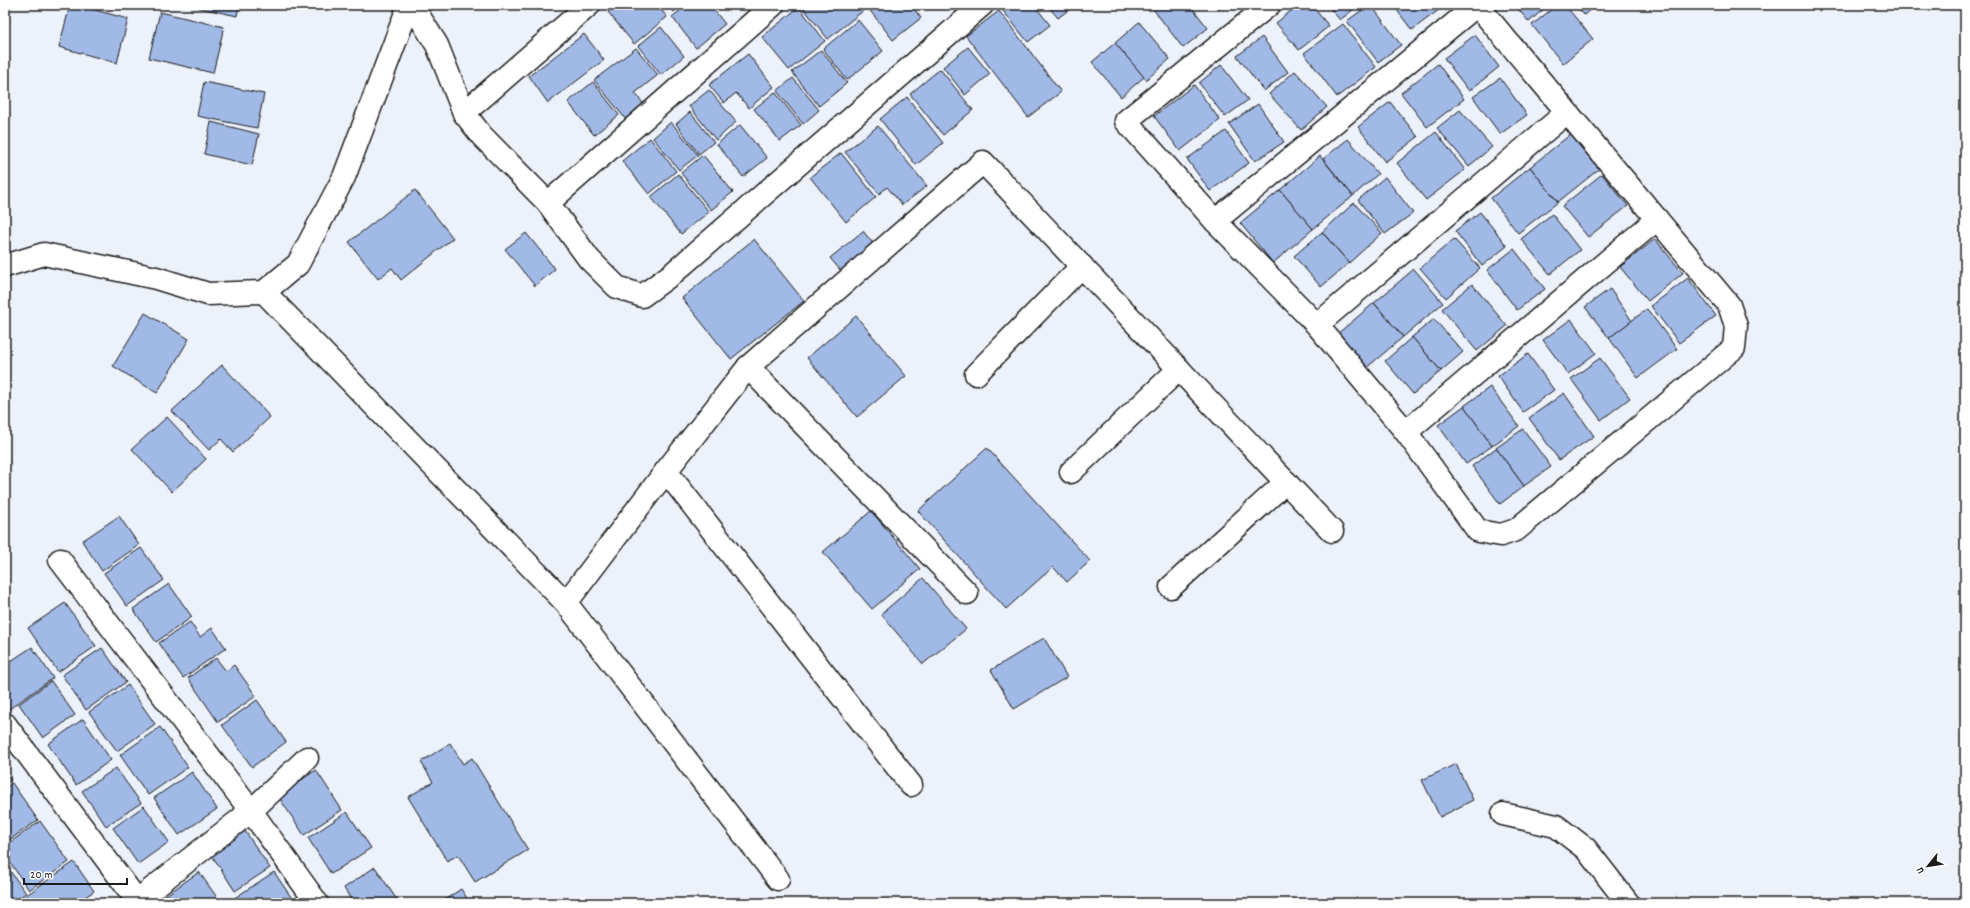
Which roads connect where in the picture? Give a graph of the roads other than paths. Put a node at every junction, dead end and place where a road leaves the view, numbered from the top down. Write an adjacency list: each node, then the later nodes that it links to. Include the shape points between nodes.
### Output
1 (409, 5): 15 (street, via 344,177 298,264)
2 (412, 5): 8 (street, via 437,45)
3 (589, 5): 8 (street)
4 (773, 5): 10 (street)
5 (982, 5): 10 (street, via 672,274 642,296 617,287 589,259)
6 (1269, 5): 12 (street, via 1126,121)
7 (1477, 5): 9 (street); 12 (street)
8 (464, 113): 10 (street, via 482,136)
9 (1566, 113): 11 (street); 16 (street)
10 (548, 203)
11 (1657, 218): 20 (street); 20 (street, via 1729,306 1736,326 1734,348 1516,530 1501,535 1478,531)
12 (1215, 221): 16 (street)
13 (5, 266): 15 (street, via 44,254 156,278 208,294)
14 (1082, 266): 17 (street, via 983,162); 18 (street); 19 (street)
15 (264, 292): 28 (street)
16 (1317, 325): 20 (street)
17 (748, 367): 21 (street); 27 (street)
18 (1179, 369): 22 (street); 23 (street)
19 (976, 374)
20 (1406, 432)
21 (666, 471): 28 (street); 31 (street)
22 (1071, 472)
23 (1286, 482): 24 (street); 26 (street)
24 (1332, 531)
25 (60, 560): 32 (street)
26 (1171, 587)
27 (967, 593)
28 (566, 603): 34 (street)
29 (5, 724): 35 (street)
30 (307, 758): 32 (street)
31 (911, 785)
32 (251, 811): 35 (street); 36 (street)
33 (1503, 814): 37 (street, via 1556,826 1586,849)
34 (778, 880)
35 (137, 902)
36 (317, 903)
37 (1628, 903)

